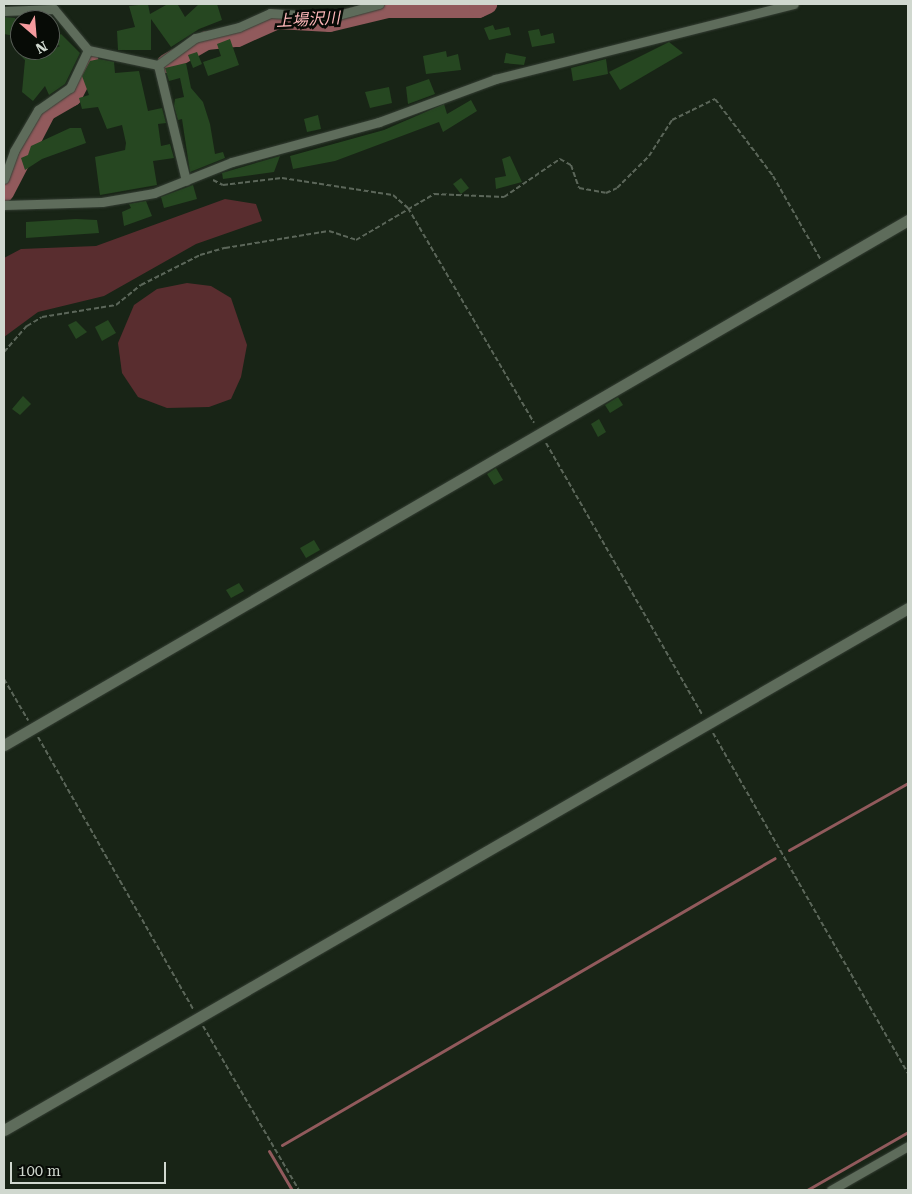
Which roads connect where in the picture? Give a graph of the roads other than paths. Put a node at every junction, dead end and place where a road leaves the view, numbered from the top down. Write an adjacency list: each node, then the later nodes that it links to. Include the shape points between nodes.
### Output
1 (380, 4): 5 (street, via 331,17 270,13 239,27 194,38)
2 (794, 4): 7 (street, via 495,79 379,122 232,162)
3 (4, 11): 4 (street, via 54,9)
4 (88, 50): 5 (street); 6 (street, via 70,88 38,110 14,151)
5 (158, 65): 7 (street)
6 (4, 179)
7 (186, 182): 8 (street, via 154,193 102,202)
8 (4, 205)
9 (908, 220): 11 (street, via 31,726)
10 (908, 608): 12 (street)
11 (4, 745)
12 (4, 1130)
13 (908, 1146): 14 (street)
14 (831, 1190)

